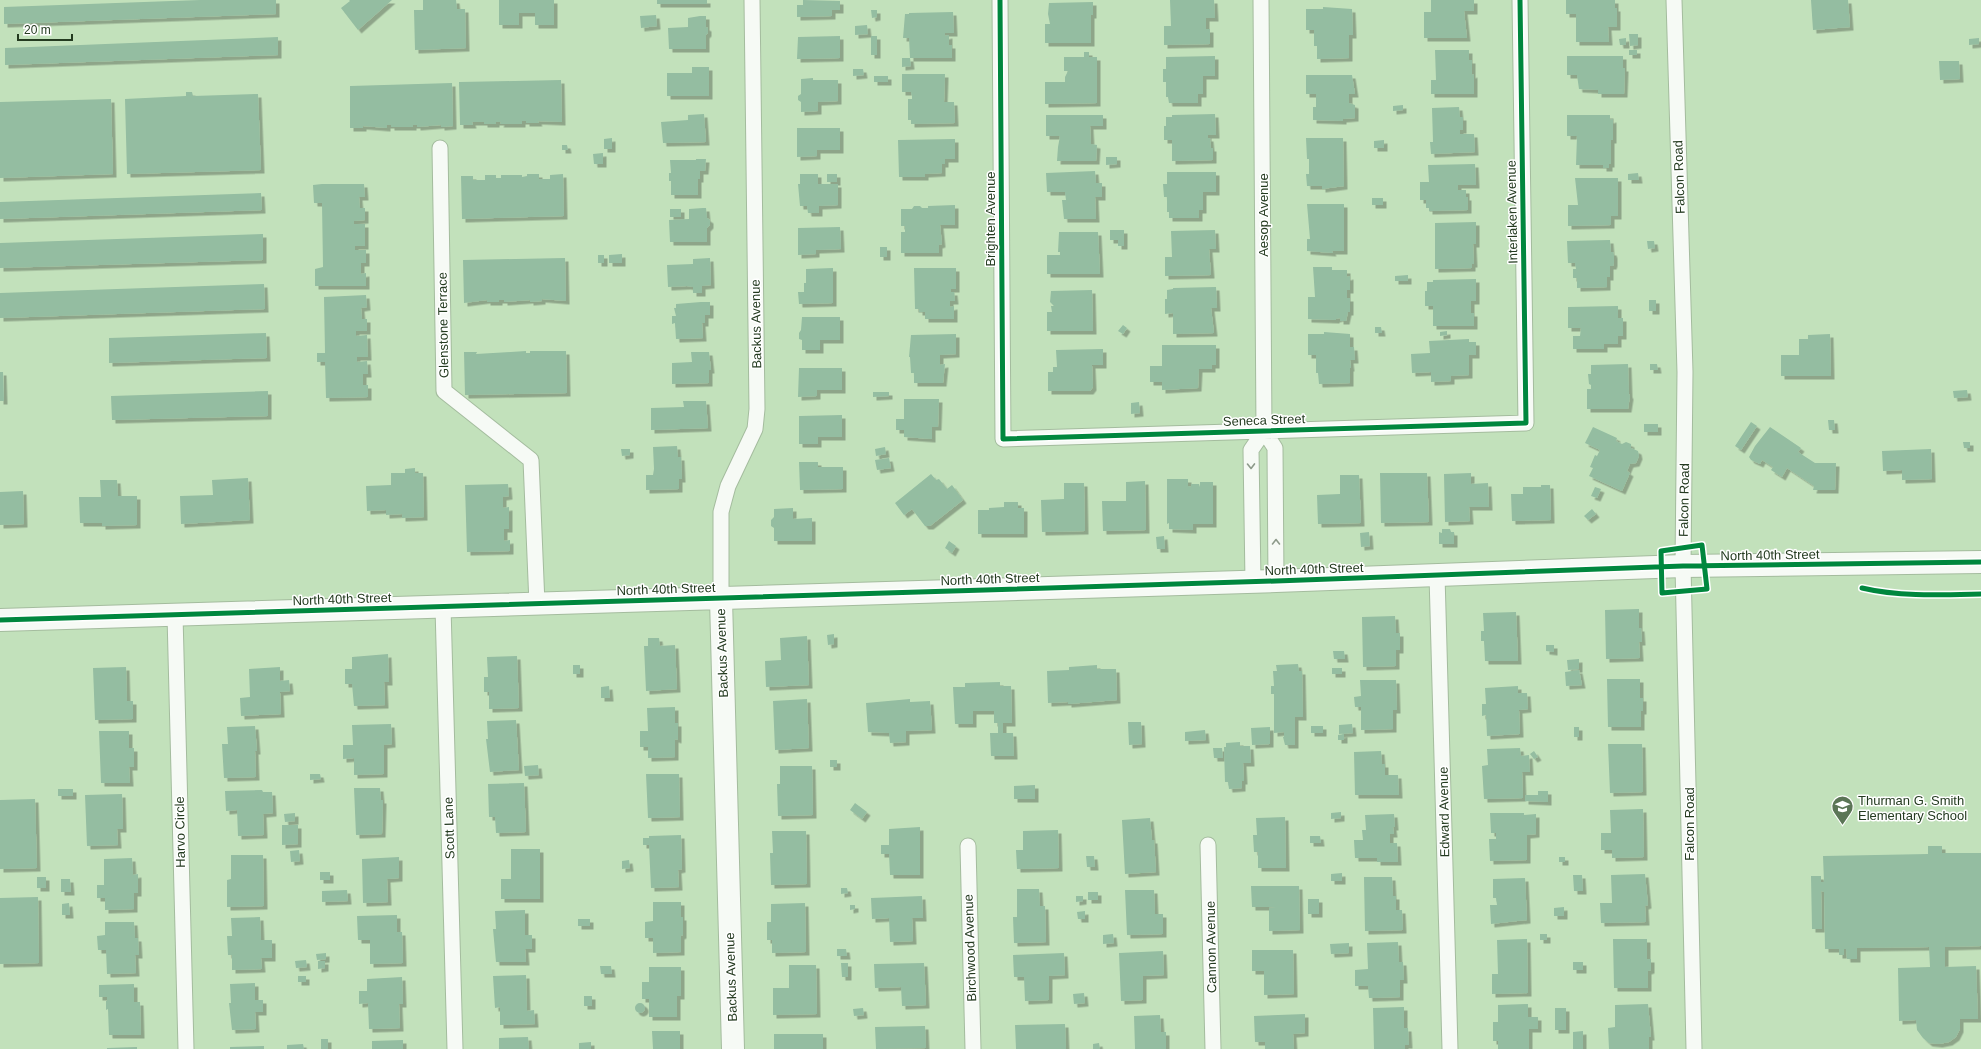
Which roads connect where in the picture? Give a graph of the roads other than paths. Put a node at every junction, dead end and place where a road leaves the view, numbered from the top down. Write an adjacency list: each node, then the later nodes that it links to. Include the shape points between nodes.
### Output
1 (752, 0): 15 (street, Backus Avenue, via 757,409 755,429 728,486 721,512)
2 (1000, 0): 9 (street, Brighten Avenue)
3 (1261, 0): 8 (street, Aesop Avenue)
4 (1520, 0): 7 (street, Interlaken Avenue)
5 (1674, 0): 11 (street, Falcon Road, via 1685,372)
6 (440, 148): 16 (street, Glenstone Terrace, via 444,391 531,460)
7 (1526, 423): 8 (street, Seneca Street)
8 (1264, 431): 9 (street, Seneca Street); 13 (street, one-way to 8, via 1275,448); 14 (street, one-way to 14, via 1251,450)
9 (1003, 439)
10 (1981, 562): 11 (street, North 40th Street)
11 (1683, 566): 12 (street, North 40th Street); 28 (street, Falcon Road)
12 (1438, 575): 13 (street, North 40th Street); 27 (street, Edward Avenue)
13 (1276, 581): 14 (street, North 40th Street)
14 (1253, 582): 15 (street, North 40th Street)
15 (721, 599): 16 (street, North 40th Street); 24 (street, Backus Avenue)
16 (537, 604): 17 (street, North 40th Street)
17 (443, 607): 18 (street, North 40th Street); 23 (street, Scott Lane)
18 (174, 615): 19 (street, North 40th Street); 22 (street, Harvo Circle)
19 (0, 620)
20 (1208, 845): 26 (street, Cannon Avenue)
21 (968, 846): 25 (street, Birchwood Avenue)
22 (186, 1049)
23 (455, 1049)
24 (733, 1049)
25 (973, 1049)
26 (1213, 1049)
27 (1450, 1049)
28 (1694, 1049)

